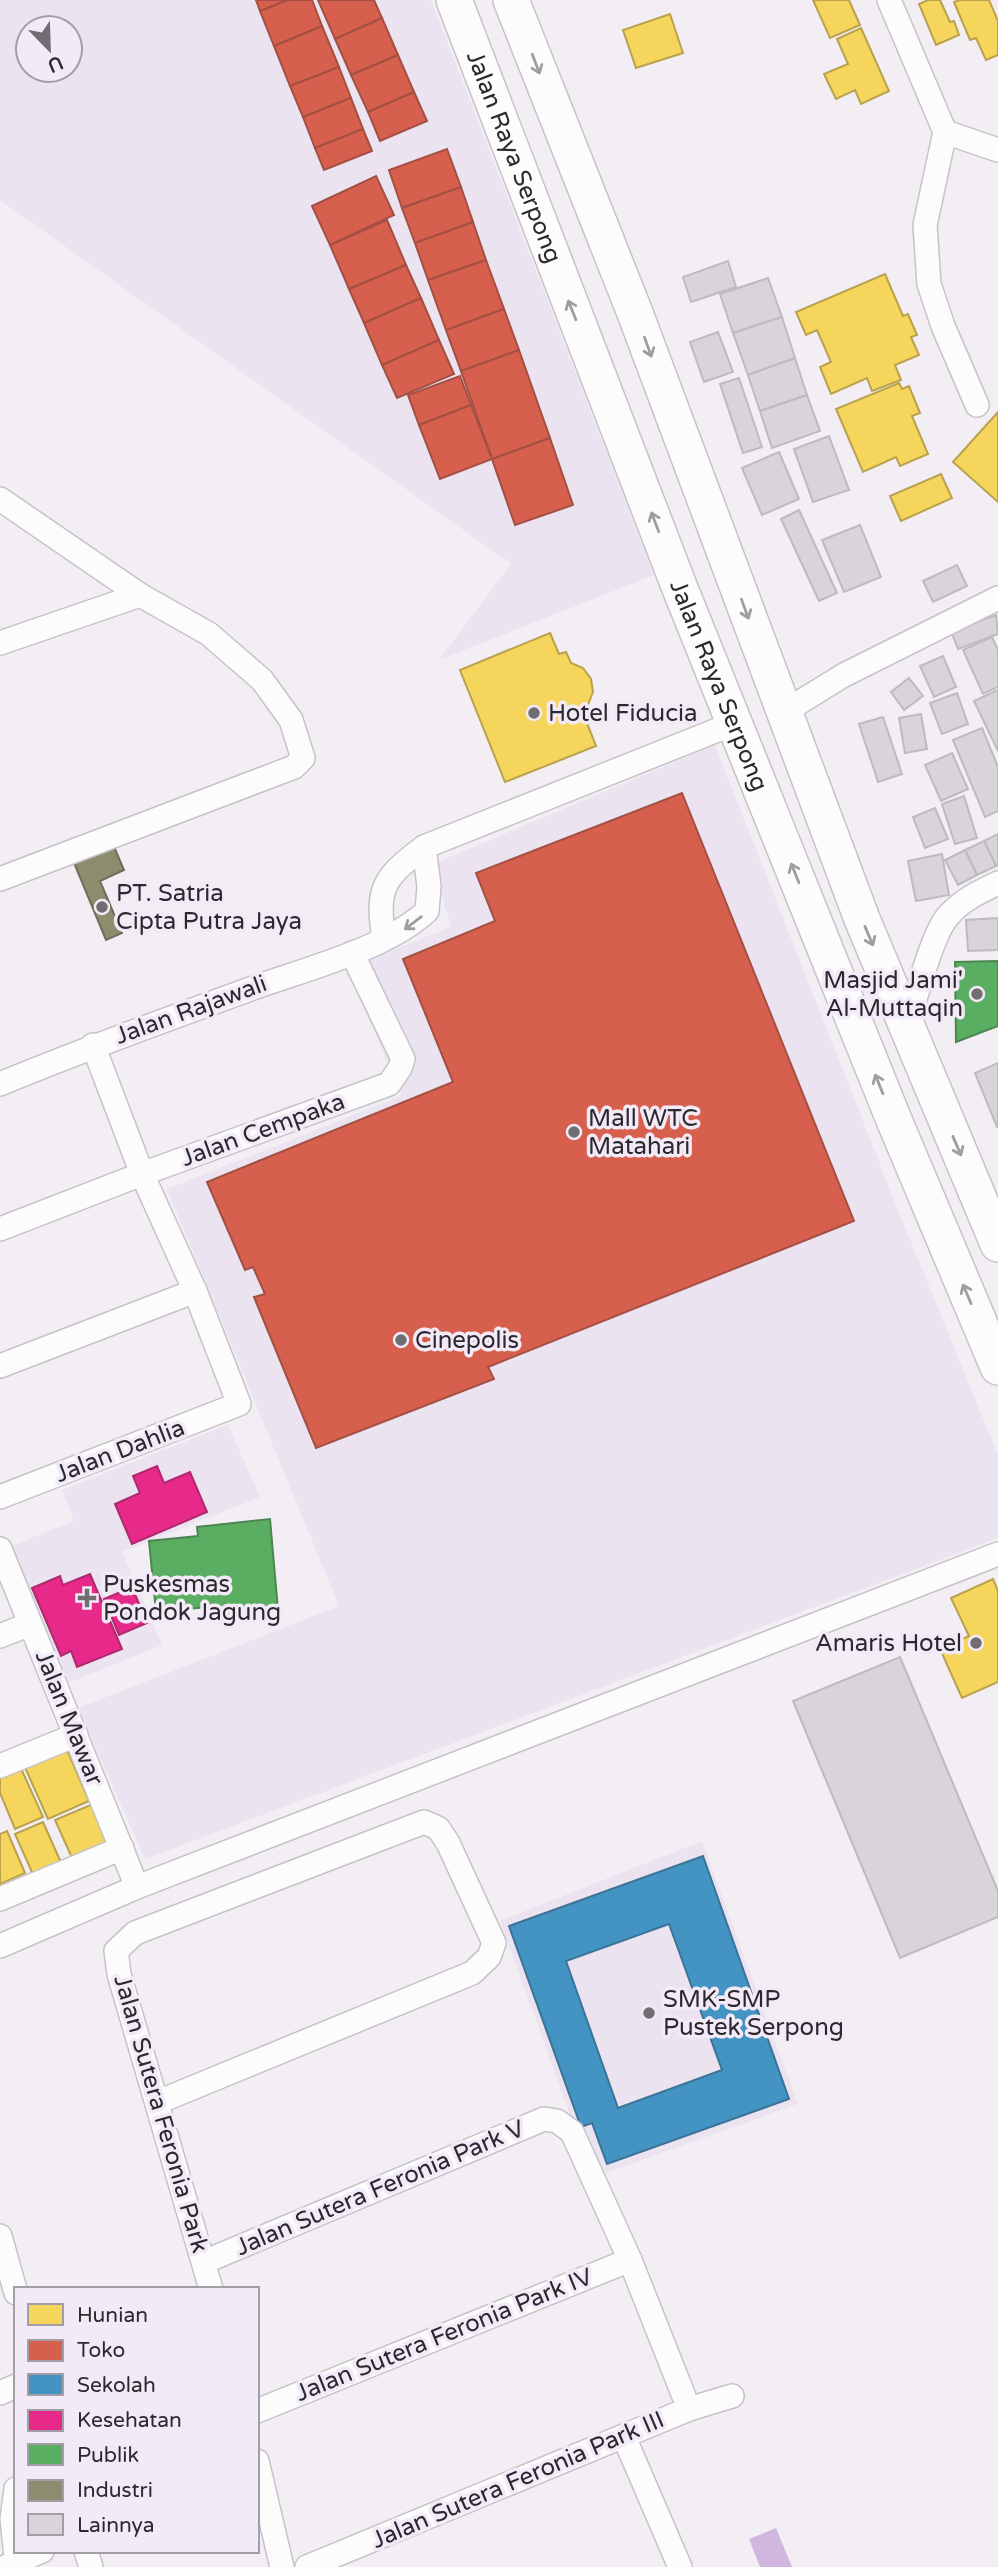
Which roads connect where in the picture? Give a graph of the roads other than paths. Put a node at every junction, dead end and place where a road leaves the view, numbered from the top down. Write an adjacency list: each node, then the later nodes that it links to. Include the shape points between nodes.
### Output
1 (454, 0): 7 (main road, Jalan Raya Serpong)
2 (511, 0): 6 (main road, Jalan Raya Serpong, one-way to 6)
3 (889, 0): 4 (street)
4 (945, 132): 5 (street); 8 (street, via 925,225 929,284)
5 (998, 150)
6 (605, 238): 7 (main road); 13 (main road, Jalan Raya Serpong, one-way to 13)
7 (551, 258): 14 (main road, Jalan Raya Serpong, one-way to 7)
8 (977, 405)
9 (1, 501): 10 (street)
10 (141, 595): 12 (street); 16 (street, via 209,634 262,680 291,720 303,758 294,767)
11 (998, 598): 13 (street, via 844,675)
12 (0, 643)
13 (784, 712): 20 (main road, Jalan Raya Serpong, one-way to 20)
14 (735, 723): 15 (street); 28 (main road, Jalan Raya Serpong, one-way to 14, via 889,1107)
15 (424, 847): 18 (street, via 396,868 384,887 379,907); 18 (street, Jalan Rajawali, one-way to 18, via 427,911 411,926)
16 (0, 879)
17 (998, 883): 20 (street, via 971,895 947,917)
18 (384, 939): 19 (street, Jalan Rajawali)
19 (352, 953): 21 (street, Jalan Rajawali); 23 (street, Jalan Cempaka, via 402,1059 389,1084)
20 (907, 1024): 24 (main road, Jalan Raya Serpong, one-way to 24)
21 (93, 1045): 22 (street, Jalan Rajawali); 23 (street)
22 (0, 1084)
23 (142, 1174): 25 (street, Jalan Cempaka); 27 (street)
24 (988, 1189): 26 (main road, Jalan Raya Serpong)
25 (0, 1229)
26 (998, 1244)
27 (195, 1291): 29 (street); 30 (street, Jalan Dahlia, via 239,1404)
28 (997, 1360)
29 (0, 1366)
30 (0, 1497)
31 (0, 1549): 33 (street, Jalan Mawar)
32 (998, 1554): 38 (street)
33 (30, 1624): 34 (street); 35 (street, Jalan Mawar)
34 (0, 1636)
35 (76, 1735): 36 (street); 37 (street, Jalan Mawar)
36 (0, 1766)
37 (122, 1848): 38 (street, Jalan Mawar); 39 (street)
38 (137, 1887): 40 (street)
39 (0, 1899)
40 (0, 1946)
41 (158, 2102): 41 (street, Jalan Sutera Feronia Park, via 119,1974 117,1951 124,1941 424,1822 438,1828 494,1943 489,1956 472,1973); 45 (street, Jalan Sutera Feronia Park)
42 (557, 2121): 44 (street, Jalan Sutera Feronia Park III, via 572,2132); 45 (street, Jalan Sutera Feronia Park V, via 544,2119)
43 (0, 2236): 46 (street)
44 (630, 2260): 49 (street, Jalan Sutera Feronia Park III); 50 (street, Jalan Sutera Feronia Park IV)
45 (204, 2262): 47 (street, Jalan Sutera Feronia Park)
46 (14, 2287)
47 (210, 2287)
48 (732, 2396): 49 (street, Jalan Sutera Feronia Park III)
49 (689, 2409): 51 (street, Jalan Sutera Feronia Park III)
50 (259, 2410)
51 (624, 2437): 57 (street, Jalan Sutera Feronia Park III); 58 (street)
52 (259, 2469): 56 (street)
53 (14, 2504): 55 (street)
54 (39, 2553): 55 (street)
55 (13, 2566)
56 (282, 2567)
57 (307, 2567)
58 (680, 2567)

